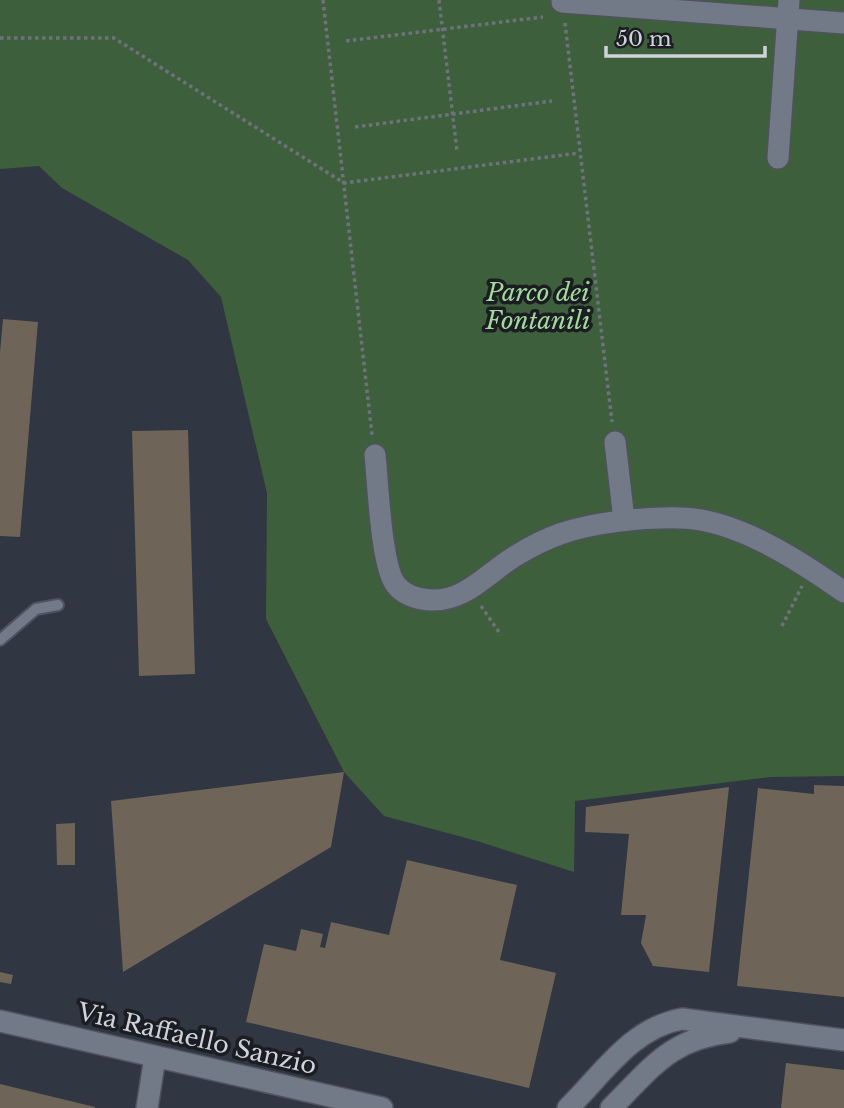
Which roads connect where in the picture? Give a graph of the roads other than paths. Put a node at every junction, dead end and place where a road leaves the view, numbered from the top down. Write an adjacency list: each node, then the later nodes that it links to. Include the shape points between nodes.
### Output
1 (562, 2): 2 (street)
2 (789, 9): 3 (street); 4 (street)
3 (844, 23)
4 (778, 158)
5 (615, 442): 7 (street)
6 (375, 455): 7 (street, via 387,564 396,585 417,599 444,601 470,590 517,555 561,534)
7 (624, 520): 8 (street, via 684,518 726,527 768,544)
8 (844, 592)
9 (58, 605): 10 (lane, via 36,609)
10 (0, 640)
11 (0, 1021): 14 (street, Via Raffaello Sanzio)
12 (750, 1030): 13 (street); 17 (street, via 682,1020 665,1022 620,1052); 18 (street, via 678,1046)
13 (844, 1040)
14 (155, 1057): 15 (street); 16 (street, Via Raffaello Sanzio)
15 (148, 1108)
16 (382, 1108)
17 (568, 1108)
18 (611, 1108)

